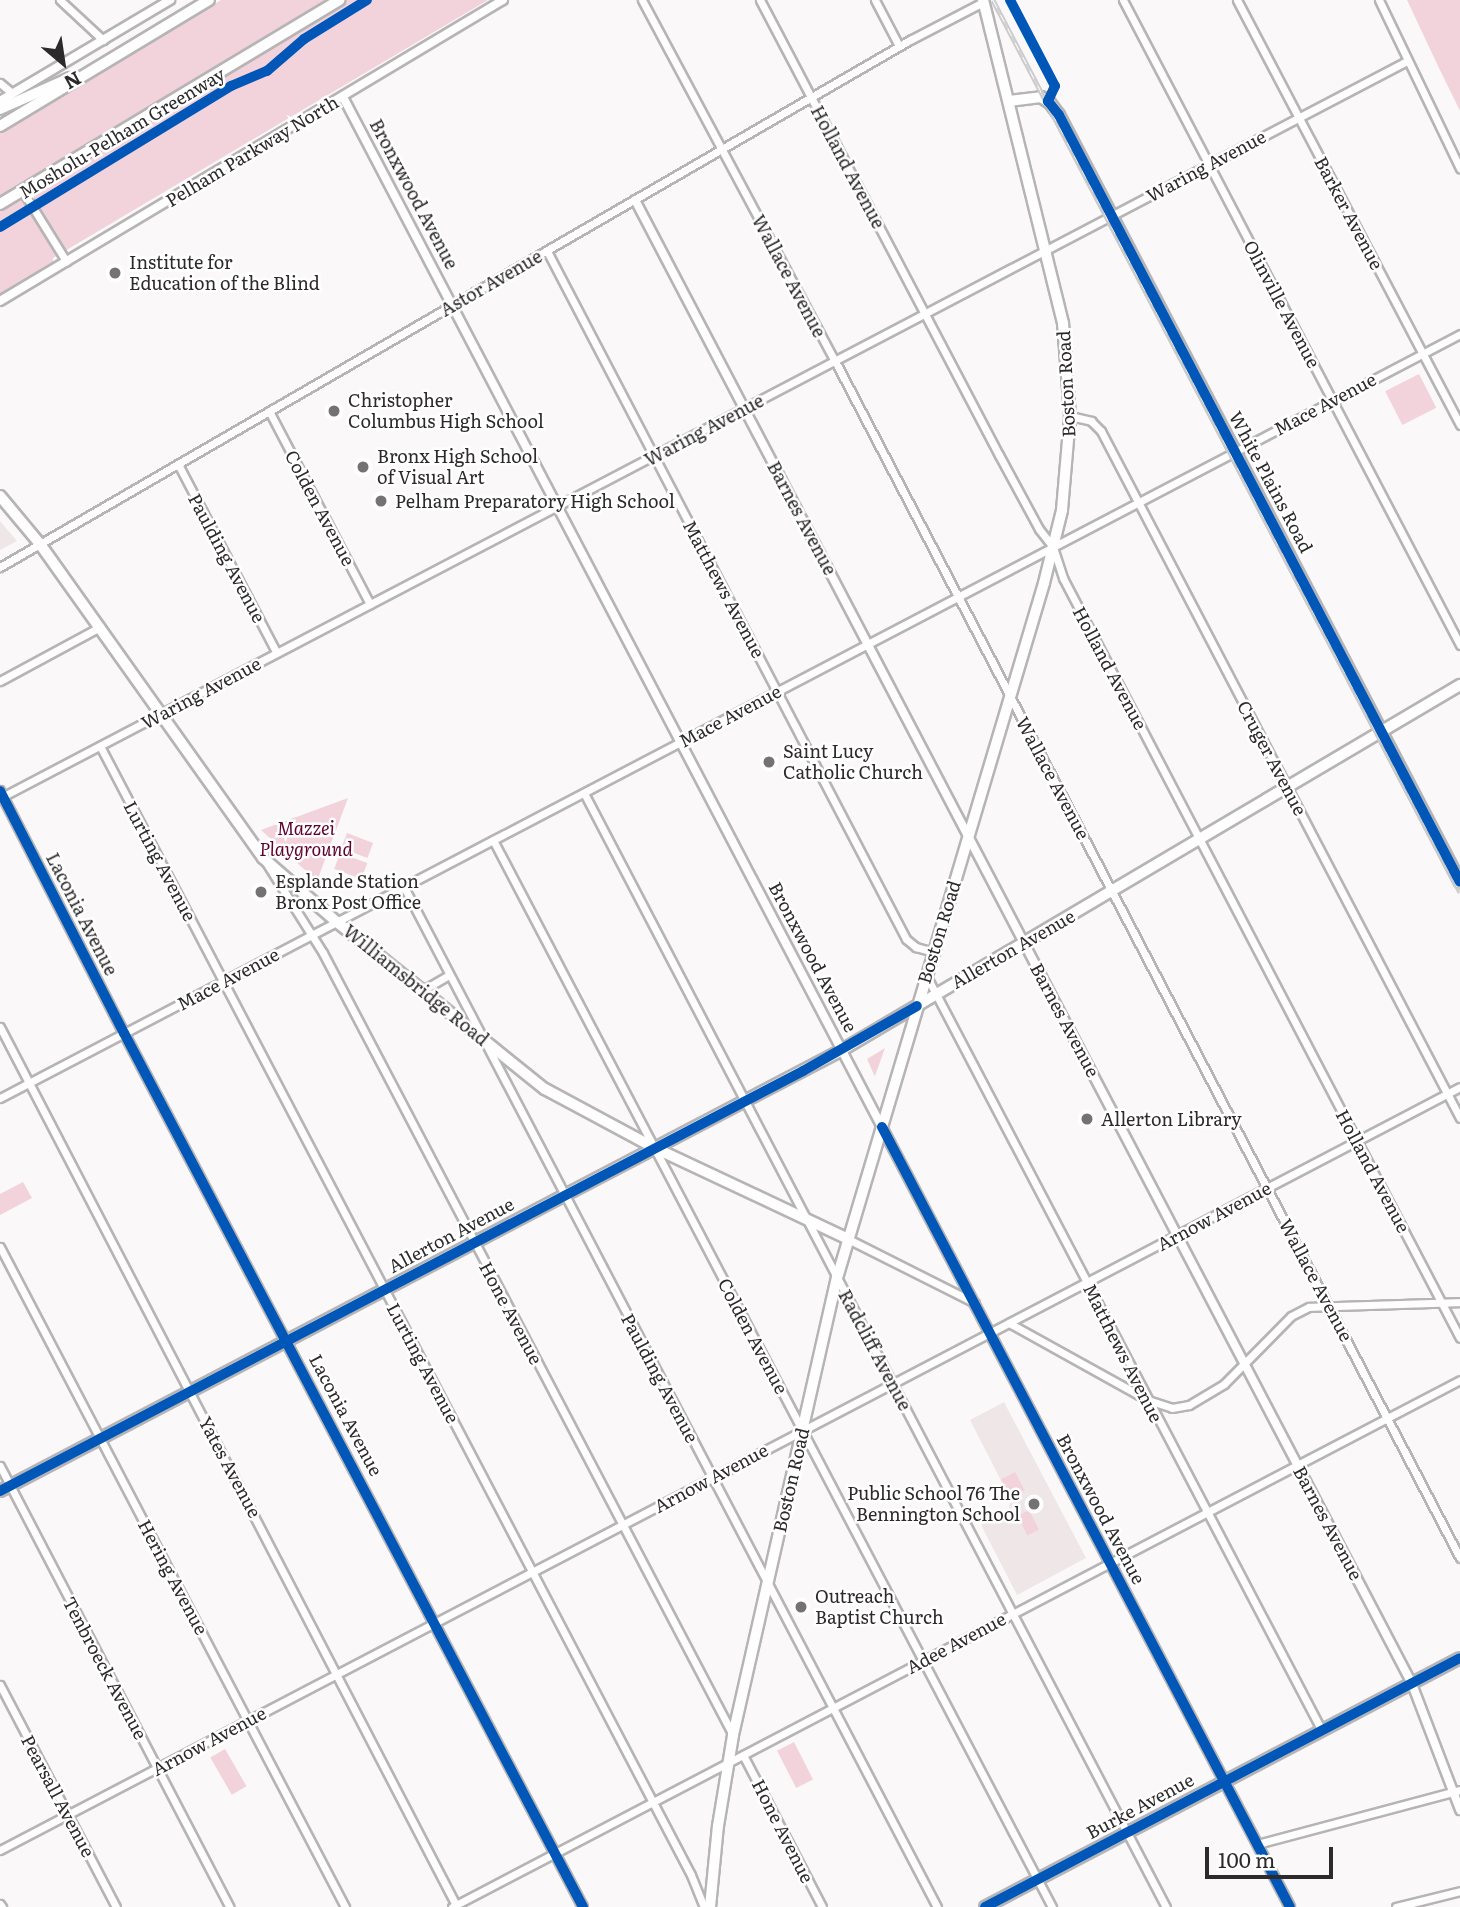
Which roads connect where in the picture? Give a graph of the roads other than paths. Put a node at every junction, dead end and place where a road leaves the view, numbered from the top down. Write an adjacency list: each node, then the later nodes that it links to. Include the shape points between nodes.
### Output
1 (60, 0): 13 (street)
2 (170, 0): 13 (street)
3 (209, 0): 16 (main road)
4 (339, 0): 29 (main road)
5 (503, 0): 19 (street, Pelham Parkway North)
6 (642, 0): 26 (street, Wallace Avenue)
7 (760, 0): 20 (street, Holland Avenue)
8 (875, 0): 14 (street)
9 (1123, 0): 27 (street, Olinville Avenue)
10 (1237, 0): 24 (street, Barker Avenue)
11 (1379, 0): 15 (street)
12 (983, 1): 14 (street, Astor Avenue); 22 (main road, Boston Road)
13 (103, 40): 18 (street)
14 (900, 46): 20 (street, Astor Avenue)
15 (1407, 61): 24 (street, Waring Avenue); 28 (street)
16 (102, 65): 23 (main road); 25 (main road)
17 (0, 83): 18 (street)
18 (12, 93): 21 (street)
19 (343, 97): 35 (street, Pelham Parkway North); 37 (street, Bronxwood Avenue)
20 (811, 97): 26 (street, Astor Avenue); 38 (street, Holland Avenue)
21 (0, 101)
22 (1009, 101): 32 (main road, White Plains Road, via 1037,96 1050,103); 33 (main road, Boston Road)
23 (0, 109)
24 (1299, 117): 27 (street, Waring Avenue); 40 (street, Barker Avenue)
25 (0, 126)
26 (722, 149): 30 (street, Astor Avenue); 41 (street, Wallace Avenue)
27 (1209, 165): 32 (street, Waring Avenue); 42 (street, Olinville Avenue)
28 (1460, 168)
29 (22, 190): 31 (main road); 35 (street)
30 (635, 200): 34 (street, Astor Avenue); 43 (street, Barnes Avenue)
31 (0, 204)
32 (1112, 216): 33 (street, Waring Avenue); 47 (main road, White Plains Road)
33 (1047, 250): 38 (street, Waring Avenue); 45 (main road, Boston Road, via 1063,323)
34 (547, 251): 37 (street, Astor Avenue); 48 (street, Matthews Avenue)
35 (66, 261): 36 (street, Pelham Parkway North)
36 (0, 301)
37 (452, 304): 44 (street, Astor Avenue); 52 (street, Bronxwood Avenue)
38 (925, 314): 41 (street, Waring Avenue); 54 (street, Holland Avenue, via 1039,529)
39 (1460, 334): 40 (street, Mace Avenue)
40 (1422, 354): 42 (street, Mace Avenue); 46 (street, Barker Avenue)
41 (835, 362): 43 (street, Waring Avenue); 56 (street, Wallace Avenue)
42 (1332, 401): 47 (street, Mace Avenue); 60 (street, Olinville Avenue)
43 (745, 409): 48 (street, Waring Avenue); 59 (street, Barnes Avenue)
44 (269, 411): 49 (street, Astor Avenue); 57 (street, Colden Avenue)
45 (1070, 416): 51 (street, Cruger Avenue, via 1087,418 1097,426); 54 (main road, Boston Road, via 1066,478)
46 (1460, 425)
47 (1235, 452): 51 (street, Mace Avenue); 67 (main road, White Plains Road)
48 (654, 456): 52 (street, Waring Avenue); 64 (street, Matthews Avenue)
49 (178, 464): 53 (street, Astor Avenue); 61 (street, Paulding Avenue)
50 (0, 496): 53 (main road, Williamsbridge Road)
51 (1138, 503): 54 (street, Mace Avenue); 70 (street, Cruger Avenue)
52 (558, 506): 57 (street, Waring Avenue); 68 (street, Bronxwood Avenue)
53 (40, 544): 55 (street, Astor Avenue); 58 (main road, Williamsbridge Road)
54 (1053, 547): 56 (street, Mace Avenue); 65 (main road, Boston Road); 74 (street, Holland Avenue, via 1061,572)
55 (0, 567)
56 (958, 597): 59 (street, Mace Avenue); 65 (street, Wallace Avenue)
57 (370, 604): 61 (street, Waring Avenue)
58 (100, 627): 62 (street); 66 (main road, Williamsbridge Road)
59 (868, 644): 64 (street, Mace Avenue); 73 (street, Barnes Avenue)
60 (1460, 645)
61 (277, 653): 66 (street, Waring Avenue)
62 (0, 681)
63 (1460, 685): 67 (main road, Allerton Avenue)
64 (778, 691): 68 (street, Mace Avenue); 83 (street, Matthews Avenue, via 906,939)
65 (1010, 695): 73 (main road, Boston Road); 79 (street, Wallace Avenue)
66 (161, 714): 69 (street, Waring Avenue); 76 (main road, Williamsbridge Road)
67 (1382, 732): 70 (main road, Allerton Avenue); 77 (main road, White Plains Road)
68 (681, 742): 71 (street, Mace Avenue); 93 (street, Bronxwood Avenue)
69 (100, 746): 72 (street, Waring Avenue); 86 (street, Lurting Avenue)
70 (1287, 787): 74 (main road, Allerton Avenue); 96 (street, Cruger Avenue)
71 (583, 793): 75 (street, Mace Avenue); 98 (street, Radcliff Avenue)
72 (1, 795): 91 (street, Laconia Avenue)
73 (968, 835): 82 (street, Barnes Avenue); 83 (main road, Boston Road)
74 (1200, 839): 79 (main road, Allerton Avenue); 101 (street, Holland Avenue)
75 (494, 840): 78 (street, Mace Avenue); 102 (street, Colden Avenue)
76 (264, 858): 80 (main road, Williamsbridge Road); 81 (street, Hone Avenue)
77 (1459, 877)
78 (404, 887): 80 (street, Mace Avenue); 84 (street, Paulding Avenue)
79 (1112, 891): 82 (main road, Allerton Avenue); 103 (street, Wallace Avenue)
80 (337, 922): 81 (street, Mace Avenue); 87 (main road, Williamsbridge Road)
81 (311, 936): 86 (street, Mace Avenue); 108 (street, Hone Avenue)
82 (1024, 943): 88 (main road, Allerton Avenue); 106 (street, Barnes Avenue)
83 (933, 951): 85 (main road, Boston Road)
84 (449, 975): 87 (street); 92 (street, Paulding Avenue)
85 (926, 975): 88 (street, Matthews Avenue); 89 (main road, Boston Road)
86 (223, 981): 91 (street, Mace Avenue); 112 (street, Lurting Avenue)
87 (423, 990): 92 (main road, Williamsbridge Road)
88 (936, 994): 89 (main road, Allerton Avenue); 111 (street, Matthews Avenue)
89 (917, 1006): 93 (main road, Allerton Avenue); 100 (main road, Boston Road)
90 (0, 1027): 94 (street, Yates Avenue)
91 (124, 1033): 94 (street, Mace Avenue); 120 (street, Laconia Avenue)
92 (482, 1038): 102 (main road, Williamsbridge Road, via 545,1089); 104 (street, Paulding Avenue)
93 (842, 1050): 98 (main road, Allerton Avenue); 100 (street, Bronxwood Avenue)
94 (29, 1083): 97 (street, Mace Avenue); 124 (street, Yates Avenue)
95 (1460, 1087): 96 (street, Arnow Avenue)
96 (1447, 1093): 99 (street, Cruger Avenue); 101 (street, Arnow Avenue)
97 (0, 1098)
98 (745, 1101): 102 (main road, Allerton Avenue); 105 (street, Radcliff Avenue)
99 (1460, 1118)
100 (882, 1127): 107 (main road, Boston Road); 114 (street, Bronxwood Avenue)
101 (1357, 1141): 103 (street, Arnow Avenue); 115 (street, Holland Avenue)
102 (655, 1148): 104 (main road, Allerton Avenue); 105 (main road, Williamsbridge Road); 127 (street, Colden Avenue)
103 (1267, 1188): 106 (street, Arnow Avenue); 116 (street, Wallace Avenue)
104 (565, 1195): 108 (main road, Allerton Avenue); 131 (street, Paulding Avenue)
105 (805, 1217): 107 (main road, Williamsbridge Road); 110 (street, Radcliff Avenue)
106 (1177, 1235): 111 (street, Arnow Avenue); 121 (street, Barnes Avenue)
107 (848, 1239): 110 (main road, Boston Road); 114 (street, Williamsbridge Road)
108 (474, 1243): 112 (main road, Allerton Avenue); 135 (street, Hone Avenue)
109 (0, 1247): 128 (street, Hering Avenue)
110 (837, 1278): 123 (street, Radcliff Avenue); 127 (main road, Boston Road)
111 (1087, 1282): 117 (street, Arnow Avenue); 125 (street, Matthews Avenue)
112 (384, 1290): 120 (main road, Allerton Avenue); 138 (street, Lurting Avenue)
113 (1460, 1302): 115 (street)
114 (975, 1303): 118 (street, Bronxwood Avenue)
115 (1441, 1303): 116 (street); 119 (street, Holland Avenue)
116 (1329, 1305): 121 (street, via 1309,1307 1291,1316); 126 (street, Wallace Avenue)
117 (1009, 1324): 118 (street, Arnow Avenue); 125 (street)
118 (990, 1332): 123 (street, Arnow Avenue); 137 (street, Bronxwood Avenue)
119 (1460, 1338)
120 (287, 1340): 124 (main road, Allerton Avenue); 141 (street, Laconia Avenue)
121 (1245, 1366): 125 (street, via 1189,1405 1172,1408); 129 (street, Barnes Avenue)
122 (1460, 1380): 126 (street, Adee Avenue)
123 (892, 1383): 127 (street, Arnow Avenue); 140 (street, Radcliff Avenue)
124 (190, 1391): 128 (main road, Allerton Avenue); 144 (street, Yates Avenue)
125 (1148, 1401): 134 (street, Matthews Avenue)
126 (1387, 1418): 129 (street, Adee Avenue); 136 (street, Wallace Avenue)
127 (803, 1430): 131 (street, Arnow Avenue); 139 (main road, Boston Road); 143 (street, Colden Avenue)
128 (100, 1438): 132 (main road, Allerton Avenue); 148 (street, Hering Avenue)
129 (1297, 1465): 134 (street, Adee Avenue); 145 (street, Barnes Avenue)
130 (0, 1466): 132 (street, Tenbroeck Avenue)
131 (713, 1478): 135 (street, Arnow Avenue); 139 (street, Paulding Avenue)
132 (10, 1485): 133 (main road, Allerton Avenue); 153 (street, Tenbroeck Avenue)
133 (0, 1490)
134 (1207, 1512): 137 (street, Adee Avenue); 149 (street, Matthews Avenue)
135 (622, 1525): 138 (street, Arnow Avenue); 150 (street, Hone Avenue)
136 (1460, 1558)
137 (1110, 1563): 140 (street, Adee Avenue); 154 (street, Bronxwood Avenue)
138 (532, 1572): 141 (street, Arnow Avenue); 156 (street, Lurting Avenue)
139 (768, 1584): 147 (street, Paulding Avenue); 150 (main road, Boston Road)
140 (1013, 1614): 143 (street, Adee Avenue); 159 (street, Radcliff Avenue)
141 (435, 1623): 144 (street, Arnow Avenue); 162 (street, Laconia Avenue)
142 (1460, 1658): 145 (main road, Burke Avenue)
143 (923, 1660): 147 (street, Adee Avenue); 163 (street, Colden Avenue)
144 (338, 1674): 148 (street, Arnow Avenue); 165 (street, Yates Avenue)
145 (1412, 1684): 149 (main road, Burke Avenue); 155 (street, Barnes Avenue)
146 (0, 1685): 158 (street, Pearsall Avenue)
147 (832, 1708): 151 (street, Adee Avenue); 173 (street, Paulding Avenue)
148 (248, 1721): 153 (street, Arnow Avenue); 168 (street, Hering Avenue)
149 (1322, 1731): 154 (main road, Burke Avenue)
150 (733, 1735): 152 (main road, Boston Road)
151 (743, 1755): 152 (street, Adee Avenue); 172 (street, Hone Avenue)
152 (728, 1763): 156 (street, Adee Avenue); 171 (main road, Boston Road)
153 (158, 1768): 158 (street, Arnow Avenue); 167 (street, Tenbroeck Avenue)
154 (1224, 1782): 159 (main road, Burke Avenue); 160 (street, Bronxwood Avenue)
155 (1456, 1790): 157 (street, Barnes Avenue); 160 (street)
156 (652, 1802): 162 (street, Adee Avenue); 170 (street, Lurting Avenue)
157 (1460, 1810)
158 (68, 1815): 161 (street, Arnow Avenue); 166 (street, Pearsall Avenue)
159 (1127, 1832): 163 (main road, Burke Avenue); 176 (street, Radcliff Avenue)
160 (1257, 1844): 177 (street, Bronxwood Avenue)
161 (0, 1850)
162 (555, 1853): 165 (street, Adee Avenue); 169 (street, Laconia Avenue)
163 (1037, 1880): 174 (main road, Burke Avenue); 175 (street, Colden Avenue)
164 (1460, 1891): 178 (street)
165 (455, 1906)
166 (116, 1907)
167 (230, 1907)
168 (345, 1907)
169 (583, 1907)
170 (704, 1907)
171 (710, 1907)
172 (822, 1907)
173 (937, 1907)
174 (985, 1907)
175 (1052, 1907)
176 (1166, 1907)
177 (1290, 1907)
178 (1396, 1907)

